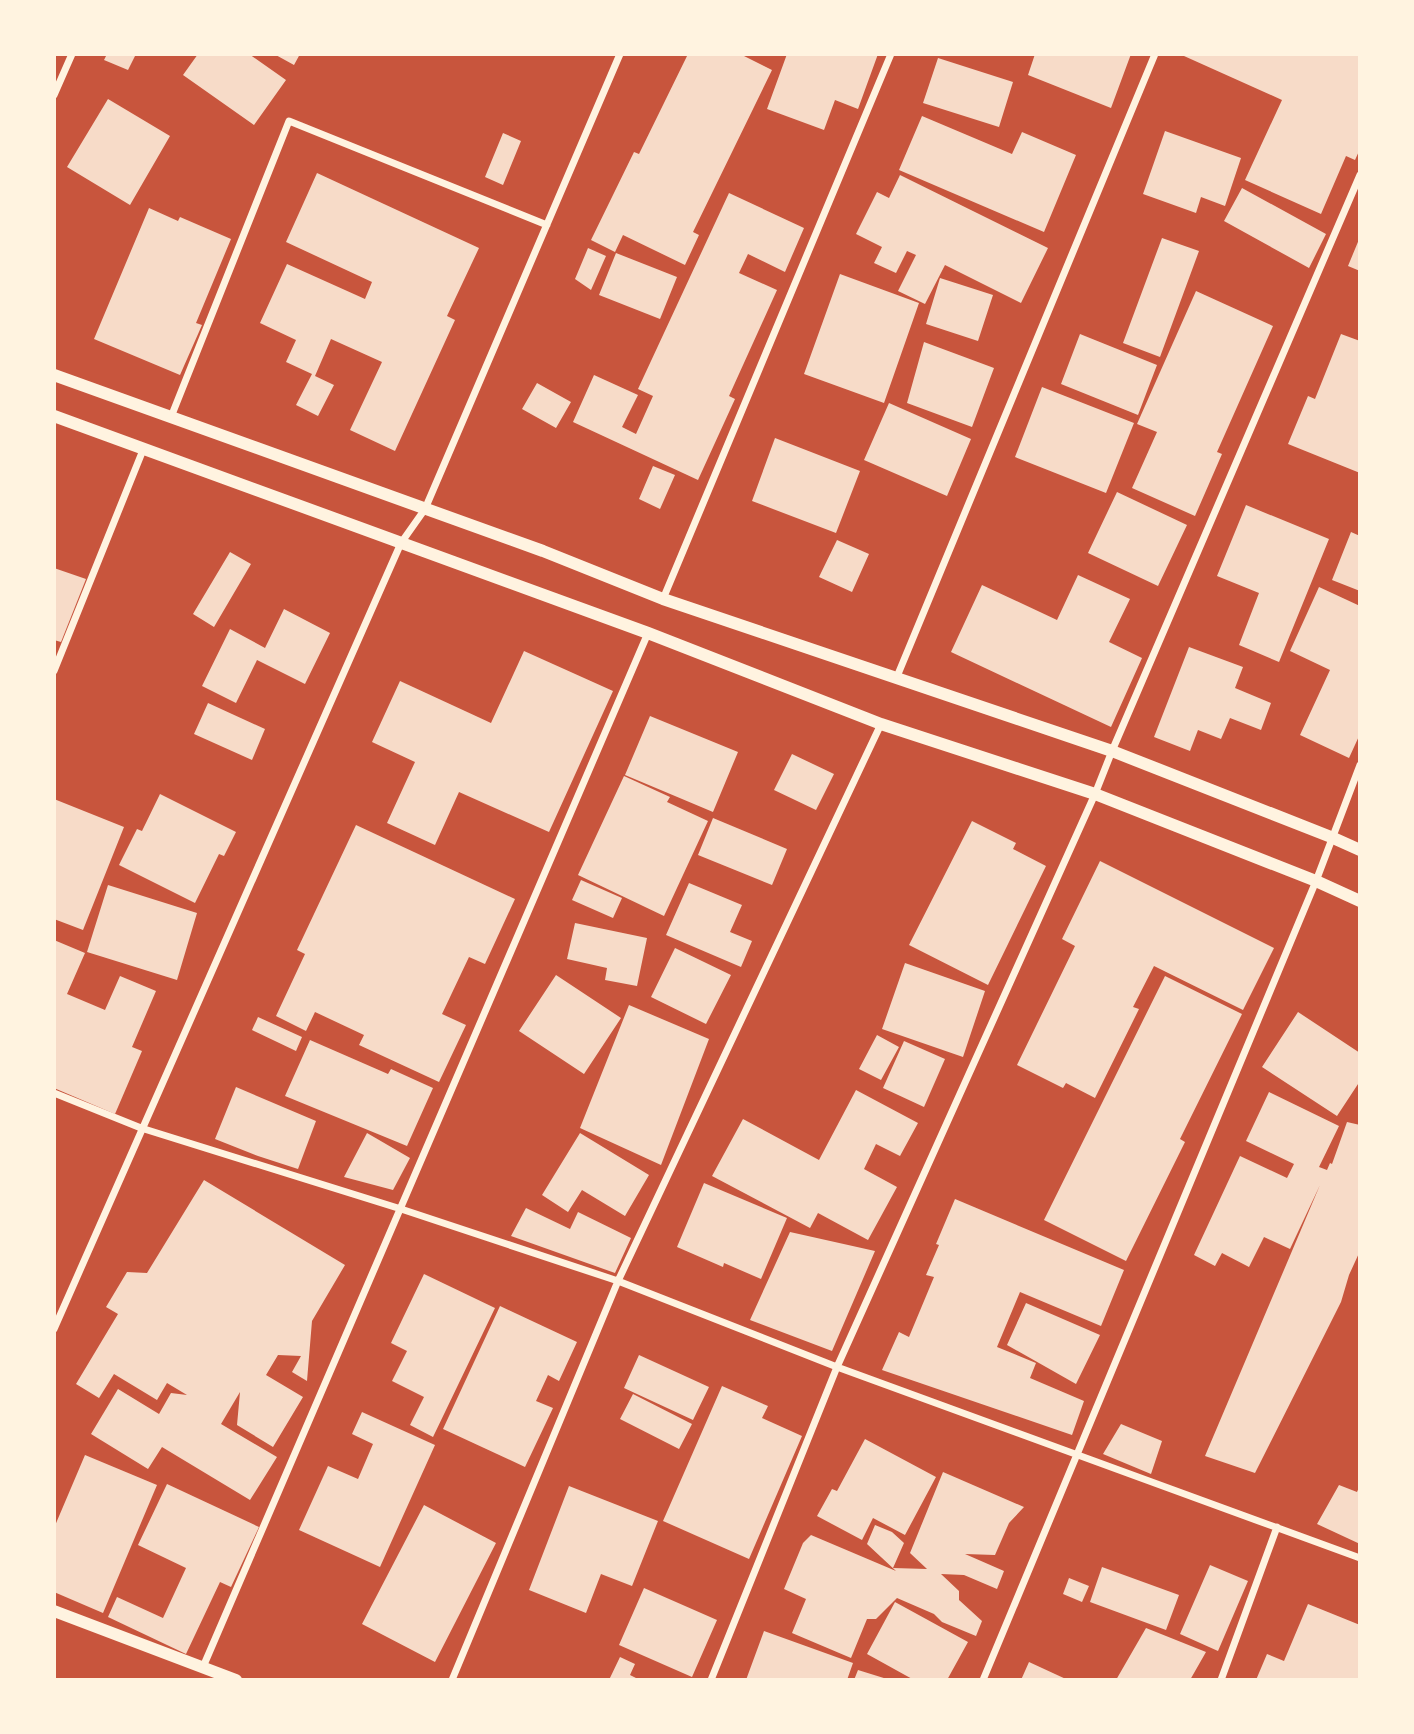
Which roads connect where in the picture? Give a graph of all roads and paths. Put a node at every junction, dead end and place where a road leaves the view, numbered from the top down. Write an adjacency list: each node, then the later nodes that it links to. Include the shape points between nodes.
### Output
1 (72, 54): 5 (street)
2 (620, 54): 7 (street)
3 (891, 54): 14 (street)
4 (1155, 54): 17 (street)
5 (54, 95)
6 (1360, 175): 19 (street)
7 (547, 225): 10 (street, via 289,121); 12 (street)
8 (54, 375): 10 (street)
9 (54, 416): 11 (street)
10 (171, 417): 12 (street)
11 (143, 450): 13 (street); 16 (street)
12 (425, 509): 13 (street); 14 (street)
13 (401, 543): 15 (street); 27 (street)
14 (663, 599): 17 (street)
15 (648, 633): 18 (street); 28 (street)
16 (54, 671)
17 (896, 680): 19 (street)
18 (881, 724): 21 (street); 29 (street)
19 (1112, 751): 21 (street); 22 (street)
20 (1360, 765): 22 (street)
21 (1095, 794): 24 (street); 31 (street)
22 (1331, 837): 23 (street); 24 (street)
23 (1360, 850)
24 (1316, 881): 25 (street); 32 (street)
25 (1360, 901)
26 (54, 1093): 27 (street)
27 (141, 1128): 28 (street); 30 (street)
28 (401, 1209): 29 (street); 36 (street)
29 (618, 1281): 31 (street); 38 (street)
30 (54, 1329)
31 (837, 1367): 32 (street); 39 (street)
32 (1078, 1453): 33 (street); 40 (street)
33 (1277, 1527): 34 (street); 41 (street)
34 (1360, 1558)
35 (54, 1611): 36 (street)
36 (203, 1667): 37 (street)
37 (236, 1680)
38 (452, 1680)
39 (711, 1680)
40 (984, 1680)
41 (1221, 1680)

